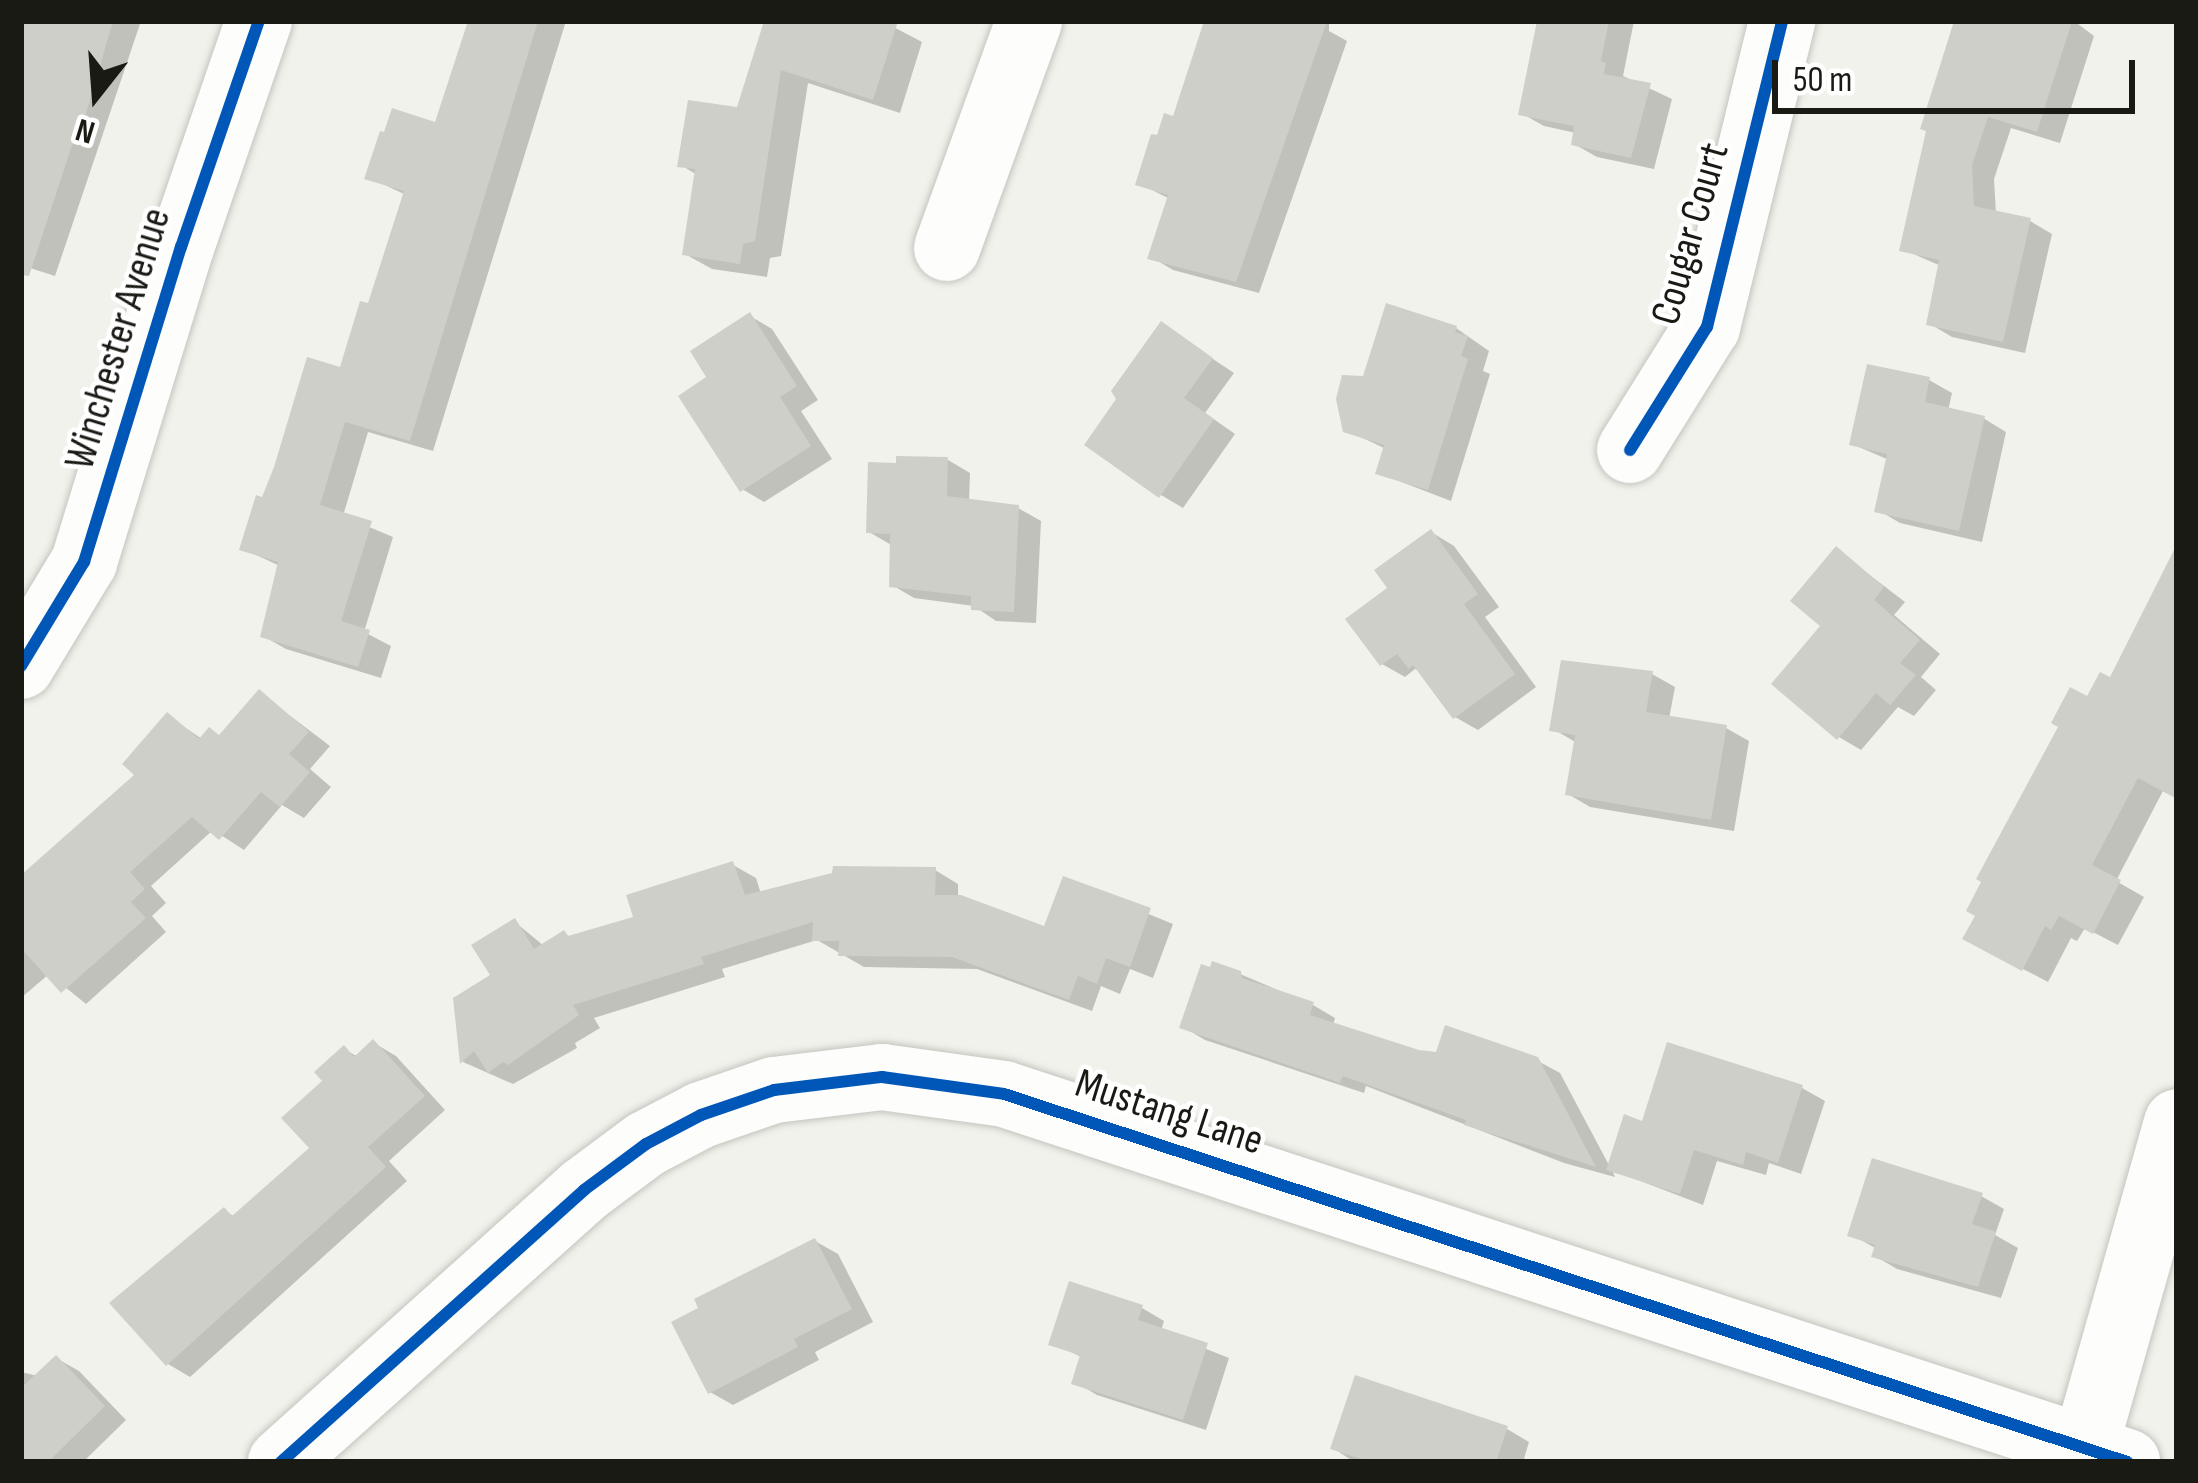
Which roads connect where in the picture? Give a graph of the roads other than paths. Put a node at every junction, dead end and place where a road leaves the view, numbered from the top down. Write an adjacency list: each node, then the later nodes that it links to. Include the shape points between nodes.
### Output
1 (259, 21): 6 (street, Winchester Avenue, via 84,562)
2 (1029, 21): 4 (street)
3 (1783, 21): 5 (street, Cougar Court, via 1707,327)
4 (946, 248)
5 (1630, 450)
6 (21, 666)
7 (2177, 1122): 8 (street)
8 (2098, 1457): 9 (street, Mustang Lane, via 1004,1094 882,1077 774,1090 646,1144 584,1190)
9 (281, 1462)

